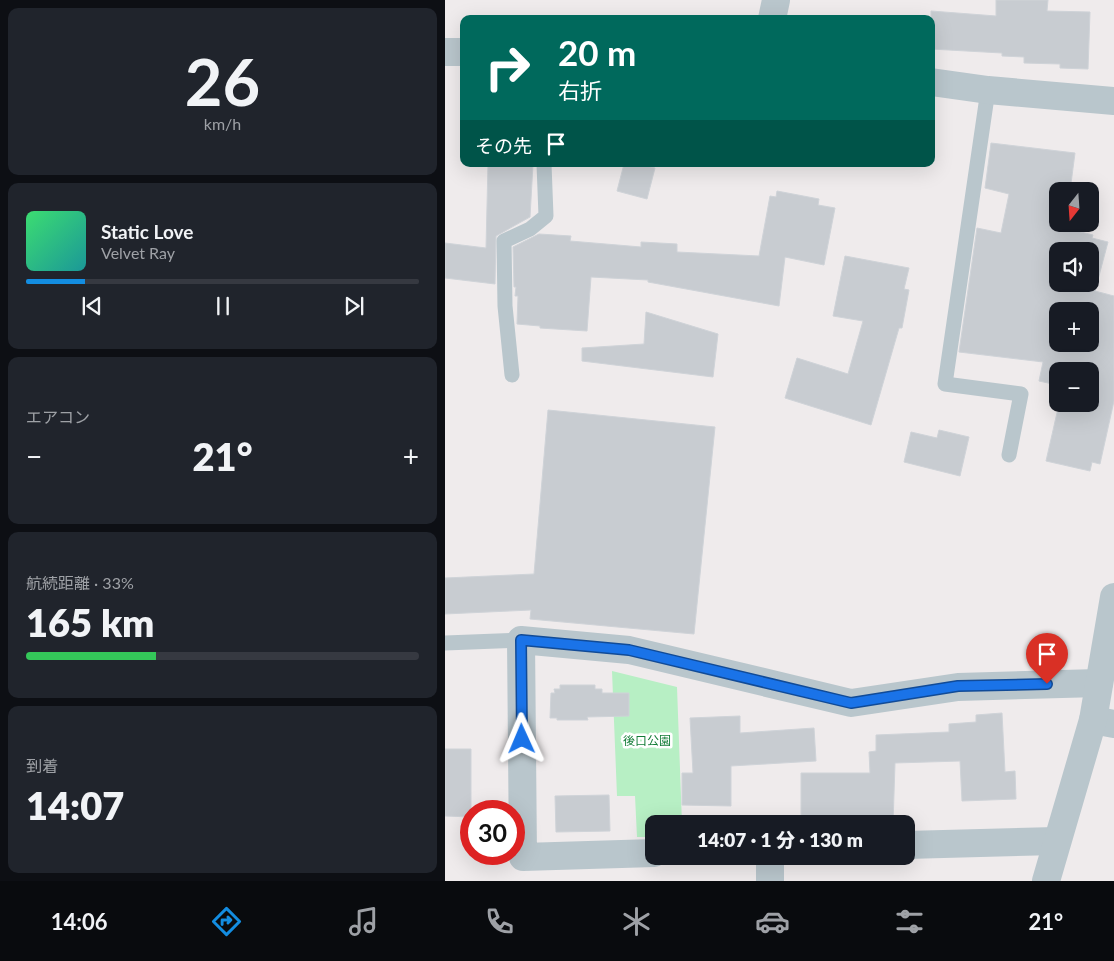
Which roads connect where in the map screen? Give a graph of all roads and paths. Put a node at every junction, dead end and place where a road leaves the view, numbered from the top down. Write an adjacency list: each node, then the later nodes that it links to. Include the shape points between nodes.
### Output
1 (776, 0): 2 (street)
2 (773, 15)
3 (445, 52): 4 (street)
4 (460, 52)
5 (935, 83): 6 (street)
6 (988, 90): 7 (street); 10 (lane, via 945,384 1021,394)
7 (1114, 101)
8 (544, 167): 9 (lane, via 546,216 530,229 504,241 505,306)
9 (512, 376)
10 (1009, 456)
11 (1114, 597): 14 (street)
12 (521, 640): 13 (lane); 14 (street, via 629,650 851,703 958,686); 20 (street)
13 (445, 643)
14 (1099, 683): 15 (street)
15 (1103, 722): 16 (street)
16 (1056, 841): 17 (street); 22 (street)
17 (915, 845)
18 (645, 854): 20 (street)
19 (771, 865): 21 (street)
20 (523, 869)
21 (770, 881)
22 (1046, 881)

